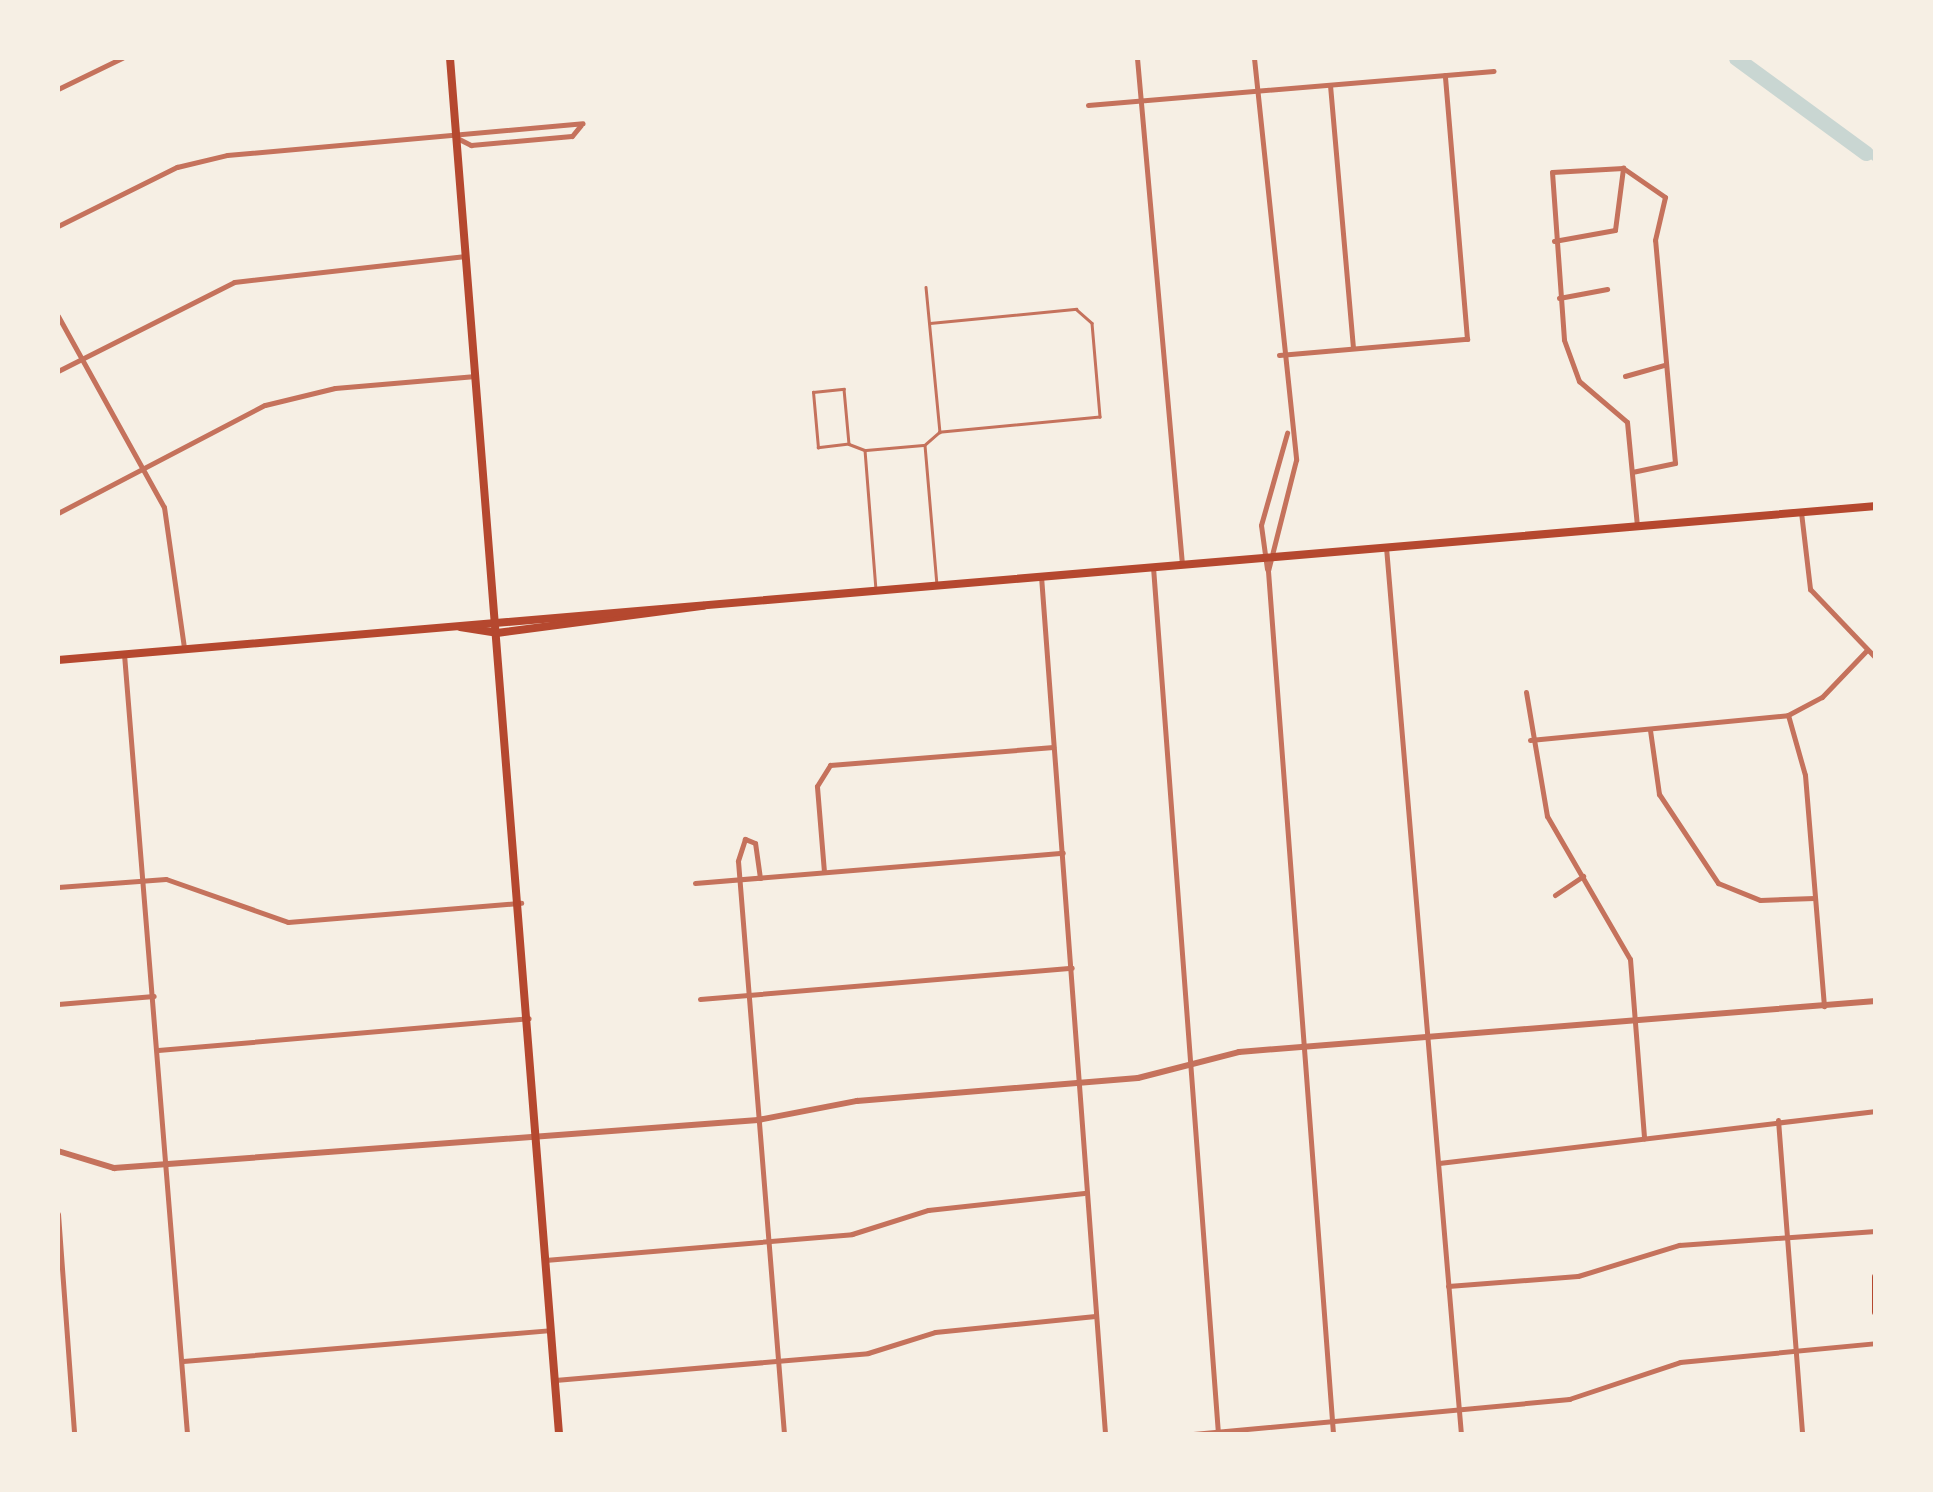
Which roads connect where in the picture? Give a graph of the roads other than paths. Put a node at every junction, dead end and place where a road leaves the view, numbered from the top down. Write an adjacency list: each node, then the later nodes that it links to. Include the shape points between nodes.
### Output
1 (122, 58): 8 (street)
2 (450, 58): 12 (main road)
3 (1137, 58): 10 (street)
4 (1254, 58): 9 (street)
5 (1494, 71): 6 (street)
6 (1445, 75): 7 (street); 22 (street, via 1467,339)
7 (1330, 85): 9 (street); 22 (street)
8 (58, 89)
9 (1256, 90): 10 (street); 23 (street)
10 (1141, 101): 11 (street); 47 (street)
11 (1088, 105)
12 (457, 138): 12 (street, via 471,145 572,136 583,123); 14 (street, via 202,160); 16 (main road)
13 (1622, 168): 15 (street, via 1615,230); 15 (street, via 1552,172); 25 (street, via 1665,198 1654,240)
14 (58, 226)
15 (1554, 241): 19 (street)
16 (466, 256): 24 (street, via 234,282); 27 (main road)
17 (926, 287): 21 (lane)
18 (1607, 289): 19 (street)
19 (1559, 298): 37 (street, via 1572,370 1627,422)
20 (58, 316): 24 (street)
21 (930, 323): 29 (lane); 29 (lane, via 1076,309 1092,323 1100,418)
22 (1353, 348): 23 (street)
23 (1279, 356): 30 (street)
24 (81, 357): 26 (street); 36 (street)
25 (1665, 365): 28 (street); 37 (street, via 1675,463)
26 (58, 371)
27 (475, 376): 36 (street, via 297,395); 54 (main road)
28 (1625, 376)
29 (940, 432): 32 (lane)
30 (1287, 433): 34 (street); 35 (street)
31 (848, 444): 31 (lane, via 844,389 812,392 818,448); 33 (lane)
32 (926, 445): 33 (lane); 51 (lane)
33 (865, 450): 52 (lane)
34 (1282, 460): 35 (street); 38 (street)
35 (1296, 460): 39 (street)
36 (144, 468): 42 (street); 57 (street, via 171,528)
37 (1632, 472): 43 (street)
38 (1272, 497): 39 (street); 46 (street)
39 (1284, 502): 45 (street)
40 (1876, 506): 41 (main road)
41 (1801, 512): 43 (main road); 58 (street, via 1810,589)
42 (58, 513)
43 (1637, 526): 44 (main road)
44 (1386, 547): 45 (main road); 87 (street)
45 (1274, 557): 46 (main road); 49 (street)
46 (1260, 558): 47 (main road); 49 (street)
47 (1182, 564): 48 (main road)
48 (1152, 567): 50 (main road); 90 (street)
49 (1268, 570): 88 (street)
50 (1041, 576): 51 (main road); 66 (street)
51 (937, 585): 52 (main road)
52 (876, 590): 53 (main road)
53 (706, 605): 54 (main road); 56 (main road)
54 (495, 617): 55 (main road); 56 (main road)
55 (456, 626): 56 (main road); 57 (main road)
56 (496, 632): 77 (main road)
57 (184, 649): 59 (main road)
58 (1867, 650): 60 (street); 63 (street, via 1822,697)
59 (124, 654): 61 (main road); 72 (street)
60 (1876, 658)
61 (58, 660)
62 (1526, 692): 65 (street)
63 (1788, 715): 64 (street); 76 (street, via 1804,775)
64 (1650, 730): 65 (street); 76 (street, via 1659,794 1718,883 1760,900)
65 (1530, 740): 69 (street, via 1547,816)
66 (1054, 746): 67 (street); 68 (street, via 830,765 816,786)
67 (1063, 853): 68 (street); 78 (street)
68 (824, 872): 70 (street)
69 (1582, 876): 75 (street); 86 (street, via 1626,944)
70 (760, 878): 71 (street); 71 (street, via 756,843 745,838)
71 (740, 879): 73 (street); 79 (street)
72 (144, 880): 74 (street); 77 (street, via 181,881 274,921); 80 (street)
73 (695, 883)
74 (58, 887)
75 (1556, 895)
76 (1815, 898): 84 (street)
77 (522, 903): 85 (main road)
78 (1072, 968): 79 (street); 91 (street)
79 (748, 995): 81 (street); 93 (street)
80 (154, 996): 83 (street); 89 (street)
81 (700, 999)
82 (1876, 1001): 84 (street)
83 (58, 1004)
84 (1824, 1006): 86 (street)
85 (530, 1018): 89 (street); 95 (main road)
86 (1635, 1020): 87 (street); 96 (street)
87 (1431, 1034): 88 (street); 98 (street)
88 (1306, 1046): 90 (street); 118 (street)
89 (158, 1050): 99 (street)
90 (1192, 1064): 91 (street); 119 (street)
91 (1081, 1083): 93 (street); 100 (street)
92 (1876, 1111): 94 (street)
93 (758, 1120): 95 (street); 104 (street)
94 (1778, 1120): 96 (street); 103 (street)
95 (534, 1136): 99 (street); 106 (main road)
96 (1644, 1138): 98 (street)
97 (58, 1151): 99 (street, via 101,1168)
98 (1439, 1163): 108 (street)
99 (168, 1165): 114 (street)
100 (1084, 1193): 104 (street); 110 (street)
101 (58, 1214): 105 (street)
102 (1876, 1231): 103 (street)
103 (1786, 1236): 108 (street, via 1679,1246 1578,1276); 113 (street)
104 (769, 1241): 106 (street); 115 (street)
105 (60, 1260): 120 (street)
106 (545, 1260): 111 (main road)
107 (1876, 1276): 109 (main road)
108 (1448, 1286): 117 (street)
109 (1876, 1312)
110 (1095, 1316): 115 (street); 124 (street)
111 (551, 1330): 114 (street); 116 (main road)
112 (1876, 1343): 113 (street)
113 (1796, 1352): 117 (street, via 1680,1362 1593,1394); 128 (street)
114 (183, 1361): 121 (street)
115 (778, 1361): 116 (street); 123 (street)
116 (555, 1380): 122 (main road)
117 (1460, 1408): 118 (street); 127 (street)
118 (1332, 1420): 119 (street); 126 (street)
119 (1218, 1433): 125 (street)
120 (74, 1434)
121 (187, 1434)
122 (559, 1434)
123 (784, 1434)
124 (1106, 1434)
125 (1193, 1434)
126 (1333, 1434)
127 (1461, 1434)
128 (1802, 1434)

